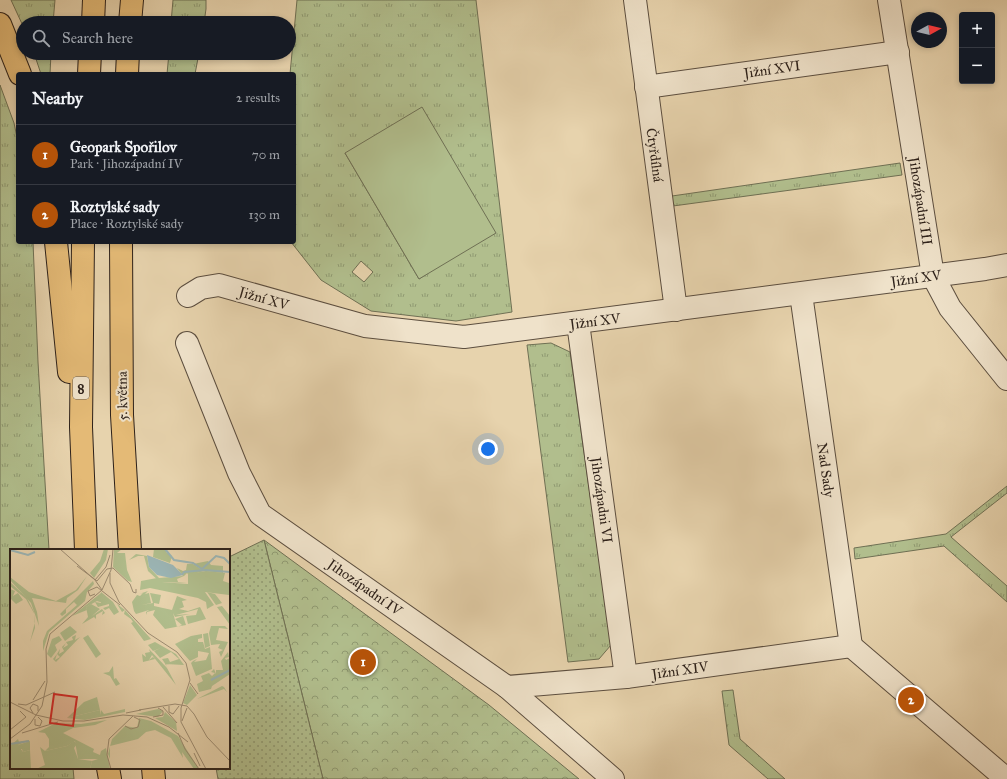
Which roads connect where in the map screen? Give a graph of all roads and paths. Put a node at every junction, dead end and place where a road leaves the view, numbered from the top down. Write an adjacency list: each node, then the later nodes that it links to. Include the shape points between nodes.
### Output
1 (94, 0): 5 (highway)
2 (132, 0): 6 (highway)
3 (635, 0): 14 (street, Čtyřdílná)
4 (890, 0): 8 (street, Jihozápadní III)
5 (93, 16)
6 (131, 16)
7 (0, 24): 11 (highway)
8 (898, 52): 14 (street, Jižní XVI); 19 (street, Jihozápadní III)
9 (90, 60): 12 (highway)
10 (128, 60): 13 (highway)
11 (19, 72)
12 (89, 72)
13 (127, 72)
14 (646, 87): 22 (street, Čtyřdílná)
15 (56, 244): 26 (highway)
16 (83, 244): 26 (highway, 8, via 81,427)
17 (121, 244): 28 (highway, 5. května, via 122,415)
18 (1007, 265): 19 (street, Jižní XV)
19 (933, 276): 20 (street, Jižní XV); 25 (street, Jihozápadní III, via 950,308)
20 (801, 294): 22 (street, Jižní XV); 29 (street, Nad Sady)
21 (188, 296): 23 (street, Jižní XV, via 201,288 219,285 366,326 464,337)
22 (676, 310): 23 (street, Jižní XV)
23 (578, 323): 30 (street, Jihozápadni VI)
24 (187, 342): 31 (street, Jihozápadní IV, via 239,473 260,514)
25 (1007, 379)
26 (84, 523): 27 (highway, 8)
27 (86, 549)
28 (130, 549)
29 (851, 646): 30 (street, Jižní XIV); 34 (street)
30 (626, 677): 31 (street, Jižní XIV)
31 (507, 687): 37 (street, Jihozápadní IV)
32 (108, 769): 35 (highway)
33 (153, 769): 36 (highway)
34 (1004, 777)
35 (110, 779)
36 (154, 779)
37 (613, 779)

